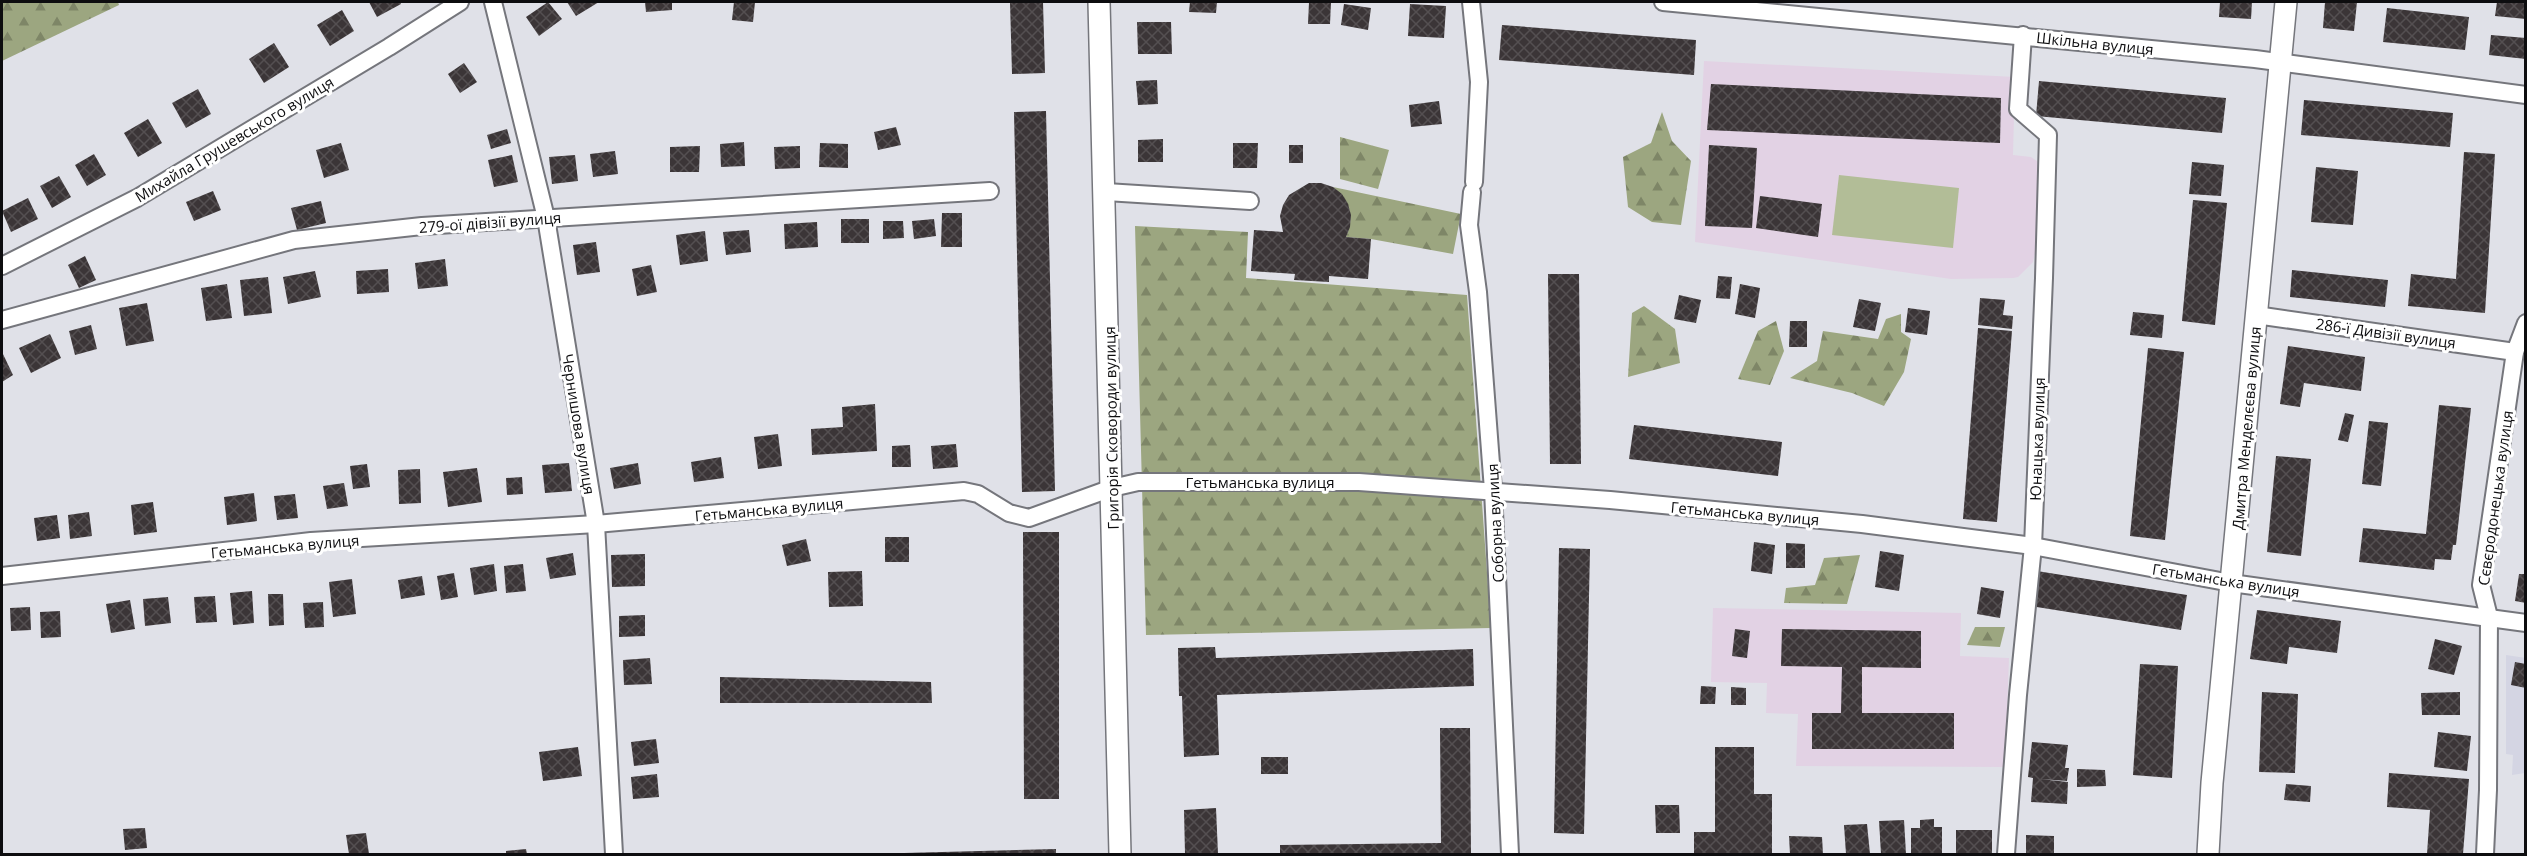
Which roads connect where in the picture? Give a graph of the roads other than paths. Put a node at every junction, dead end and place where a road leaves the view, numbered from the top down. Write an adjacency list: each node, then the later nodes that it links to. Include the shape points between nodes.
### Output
1 (460, 2): 14 (street, Михайла Грушевського вулиця, via 137,198)
2 (493, 2): 13 (street, Чернишова вулиця)
3 (1099, 2): 11 (street, Григорія Сковороди вулиця)
4 (1471, 2): 20 (street, Соборна вулиця, via 1479,82 1469,225)
5 (1663, 2): 7 (street, Шкільна вулиця)
6 (2286, 2): 8 (street, Дмитра Менделєєва вулиця)
7 (2023, 35): 8 (street, Шкільна вулиця); 22 (street, Юнацька вулиця, via 2018,109 2048,135)
8 (2280, 64): 9 (street, Шкільна вулиця); 15 (street, Дмитра Менделєєва вулиця)
9 (2526, 95)
10 (990, 191): 13 (street, 279-ої дівізії вулиця)
11 (1106, 192): 12 (street); 19 (street, Григорія Сковороди вулиця)
12 (1250, 201)
13 (546, 218): 16 (street, 279-ої дівізії вулиця, via 294,240); 21 (street, Чернишова вулиця)
14 (2, 266)
15 (2256, 315): 18 (street, 286-ї Дивізії вулиця); 24 (street, Дмитра Менделєєва вулиця)
16 (2, 320)
17 (2526, 323): 18 (street, Сєвєродонецька вулиця)
18 (2515, 352): 25 (street, Сєвєродонецька вулиця, via 2481,585)
19 (1112, 488): 20 (street, Гетьманська вулиця, via 1138,482 1359,482); 21 (street, Гетьманська вулиця, via 1029,518 1009,513 978,494 964,491); 28 (street, Григорія Сковороди вулиця)
20 (1493, 490): 22 (street, Гетьманська вулиця, via 1862,524); 29 (street, Соборна вулиця)
21 (596, 524): 23 (street, Гетьманська вулиця, via 310,542); 27 (street, Чернишова вулиця)
22 (2033, 546): 24 (street, Гетьманська вулиця); 30 (street, Юнацька вулиця)
23 (2, 576)
24 (2231, 583): 25 (street, Гетьманська вулиця); 31 (street, Дмитра Менделєєва вулиця)
25 (2488, 617): 26 (street, Гетьманська вулиця); 32 (street, Сєвєродонецька вулиця)
26 (2526, 624)
27 (614, 855)
28 (1120, 855)
29 (1510, 855)
30 (2006, 855)
31 (2208, 855)
32 (2485, 855)

